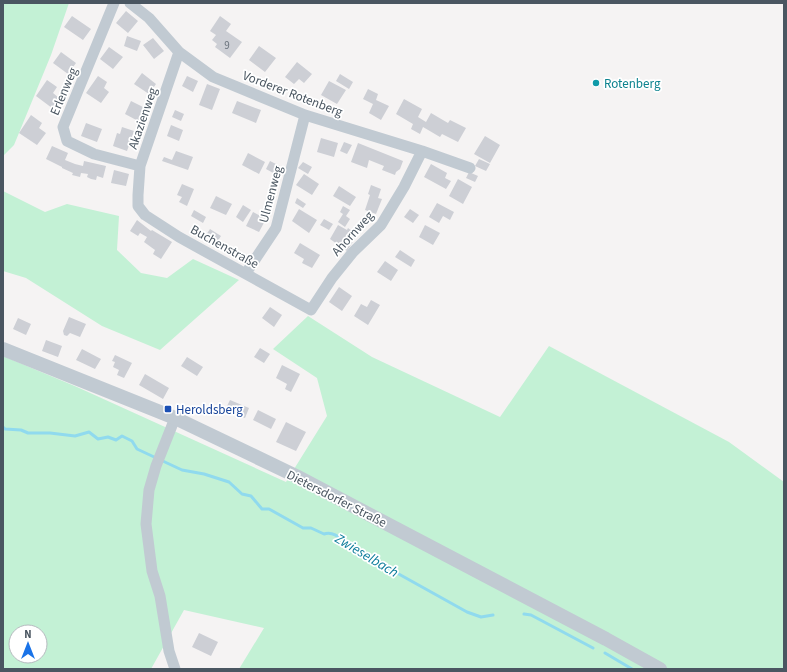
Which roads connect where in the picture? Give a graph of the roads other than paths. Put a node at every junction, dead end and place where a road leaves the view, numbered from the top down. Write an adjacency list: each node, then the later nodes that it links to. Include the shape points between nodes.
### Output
1 (114, 3): 6 (street, Erlenweg, via 63,127 67,141 94,154)
2 (130, 3): 3 (street, Vorderer Rotenberg, via 149,18)
3 (179, 52): 4 (street, Vorderer Rotenberg, via 213,77); 6 (street, Akazienweg)
4 (305, 116): 5 (street, Vorderer Rotenberg); 9 (street, Ulmenweg, via 276,228)
5 (422, 151): 7 (street, Vorderer Rotenberg); 10 (street, Ahornweg, via 404,187 380,225 353,252)
6 (140, 166): 8 (street, Akazienweg)
7 (470, 168)
8 (138, 195): 9 (street, Buchenstraße, via 138,206 145,215)
9 (246, 273): 10 (street, Buchenstraße)
10 (311, 310)
11 (3, 349): 12 (street, Dietersdorfer Straße)
12 (175, 418): 13 (street, via 149,490 146,524 152,571 160,596 169,651); 14 (street, Dietersdorfer Straße, via 296,476)
13 (175, 669)
14 (660, 669)

